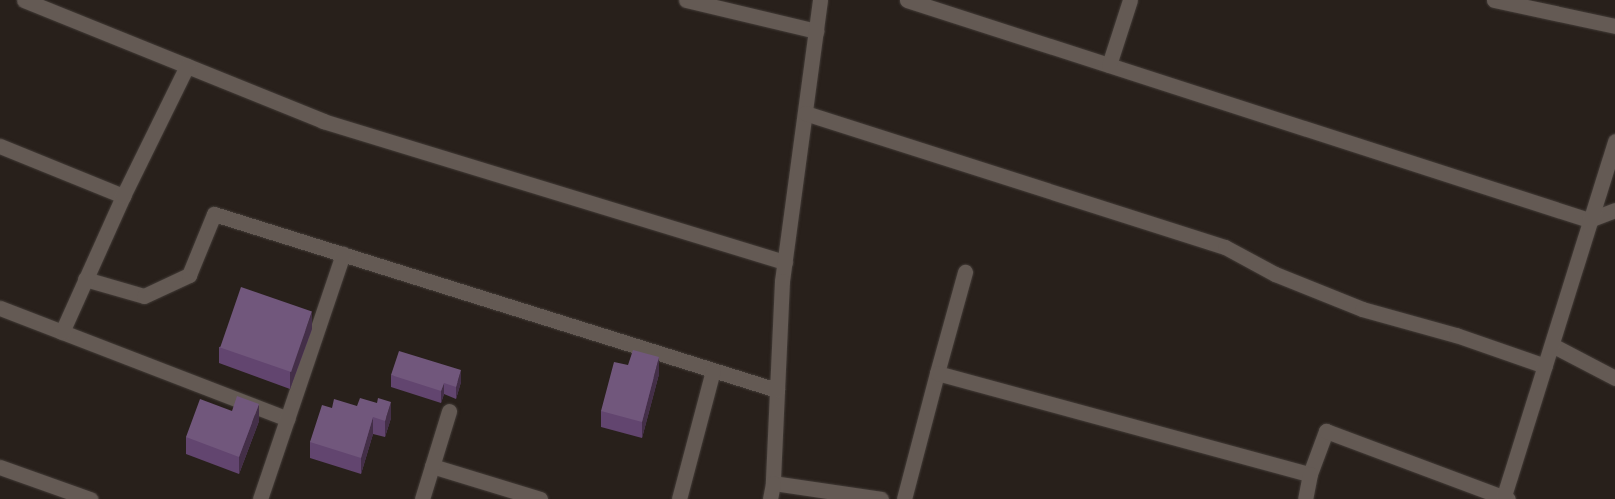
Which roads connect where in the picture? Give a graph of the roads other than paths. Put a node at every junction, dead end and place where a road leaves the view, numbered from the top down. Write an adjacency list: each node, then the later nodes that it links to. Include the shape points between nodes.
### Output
1 (24, 0): 10 (street)
2 (686, 0): 8 (street)
3 (820, 0): 8 (street)
4 (907, 0): 9 (street)
5 (1130, 0): 9 (street)
6 (1494, 0): 7 (street)
7 (1615, 26)
8 (816, 30): 11 (street)
9 (1109, 65): 16 (street)
10 (187, 66): 14 (street); 18 (street, via 323,121)
11 (805, 113): 18 (street); 24 (street, via 1225,247 1275,274 1362,309 1456,335)
12 (1615, 141): 16 (street)
13 (0, 146): 14 (street)
14 (123, 196): 20 (street)
15 (1615, 210): 16 (street)
16 (1589, 220): 23 (street)
17 (343, 254): 20 (street, via 214,214 189,275 144,296); 25 (street); 30 (street)
18 (785, 262): 28 (street)
19 (965, 272): 26 (street)
20 (85, 279): 22 (street)
21 (0, 308): 22 (street)
22 (62, 332): 30 (street)
23 (1552, 345): 24 (street); 27 (street)
24 (1545, 366): 35 (street)
25 (713, 370): 28 (street); 40 (street)
26 (936, 373): 33 (street); 43 (street)
27 (1615, 378)
28 (778, 390): 34 (street)
29 (449, 410): 31 (street)
30 (288, 419): 37 (street)
31 (432, 466): 38 (street); 39 (street)
32 (0, 467): 36 (street)
33 (1310, 474): 35 (street, via 1326,432); 44 (street)
34 (773, 483): 41 (street); 42 (street)
35 (1505, 498)
36 (90, 499)
37 (260, 499)
38 (422, 499)
39 (540, 499)
40 (679, 499)
41 (770, 499)
42 (881, 499)
43 (904, 499)
44 (1305, 499)

